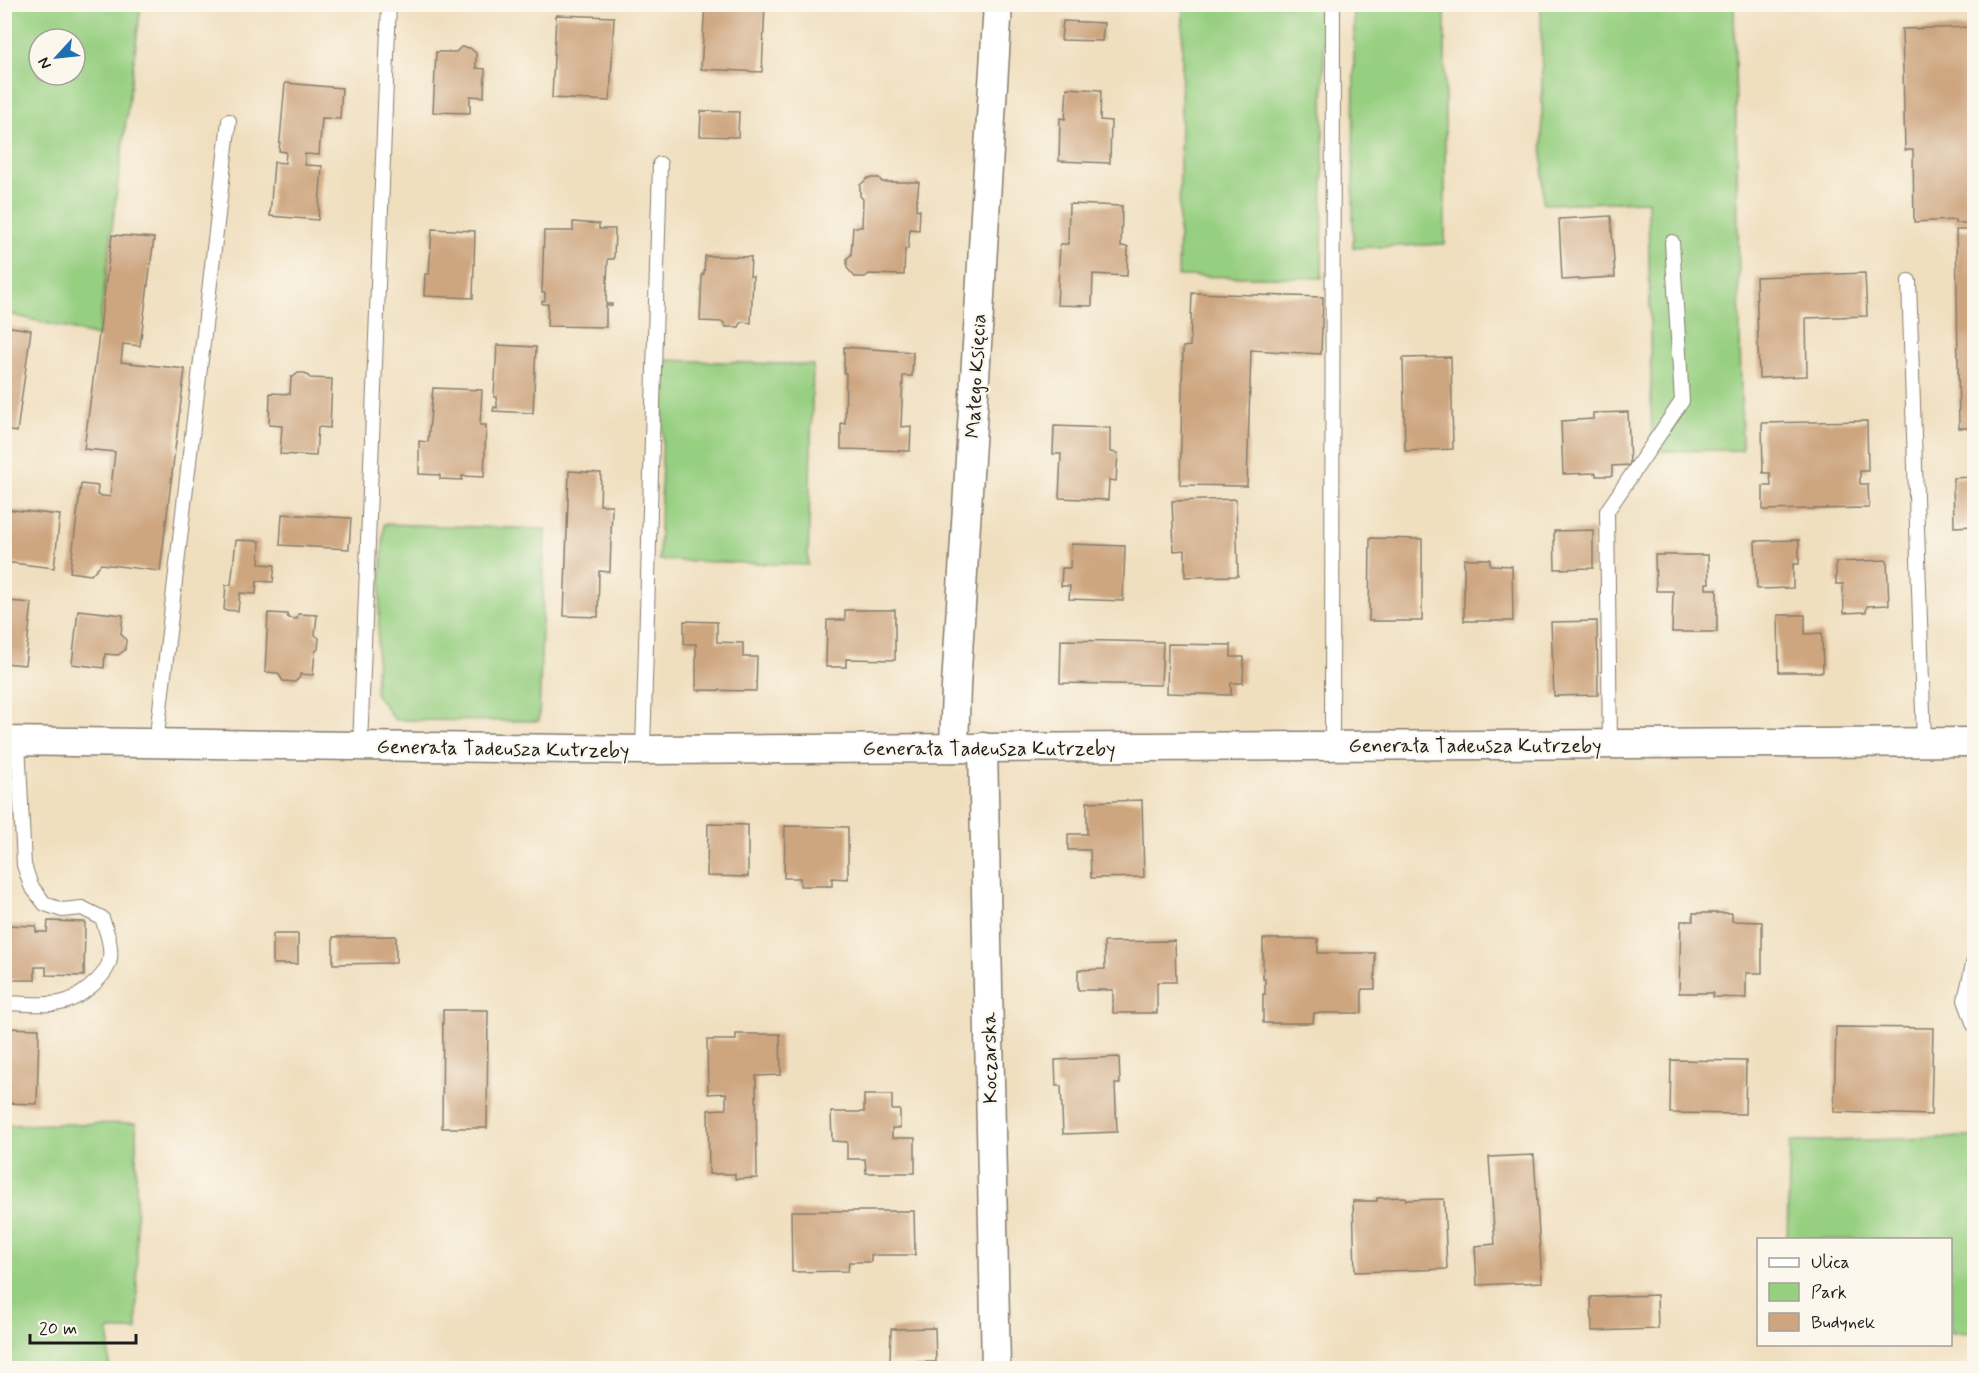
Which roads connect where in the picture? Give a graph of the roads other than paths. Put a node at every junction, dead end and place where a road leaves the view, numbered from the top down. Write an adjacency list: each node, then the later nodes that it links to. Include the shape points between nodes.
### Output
1 (389, 4): 14 (lane)
2 (998, 4): 16 (street, Małego Księcia)
3 (1333, 4): 13 (lane)
4 (229, 121): 10 (lane)
5 (660, 164): 17 (lane)
6 (1672, 242): 12 (lane, via 1682,401 1607,511)
7 (1909, 281): 11 (lane)
8 (11, 741): 10 (street, Generała Tadeusza Kutrzeby); 19 (lane, via 24,865 31,886 45,904 62,910 82,908 102,918 110,960 99,980 61,1003)
9 (1974, 742): 11 (street, Generała Tadeusza Kutrzeby)
10 (156, 743): 14 (street, Generała Tadeusza Kutrzeby)
11 (1924, 743): 12 (street, Generała Tadeusza Kutrzeby)
12 (1610, 745): 13 (street, Generała Tadeusza Kutrzeby)
13 (1332, 746): 15 (street, Generała Tadeusza Kutrzeby)
14 (360, 747): 17 (street, Generała Tadeusza Kutrzeby)
15 (983, 747): 16 (street, Generała Tadeusza Kutrzeby); 21 (street, Koczarska)
16 (954, 748): 17 (street, Generała Tadeusza Kutrzeby)
17 (643, 750)
18 (1974, 960): 20 (lane, via 1965,1000)
19 (4, 1003)
20 (1974, 1025)
21 (996, 1368)

